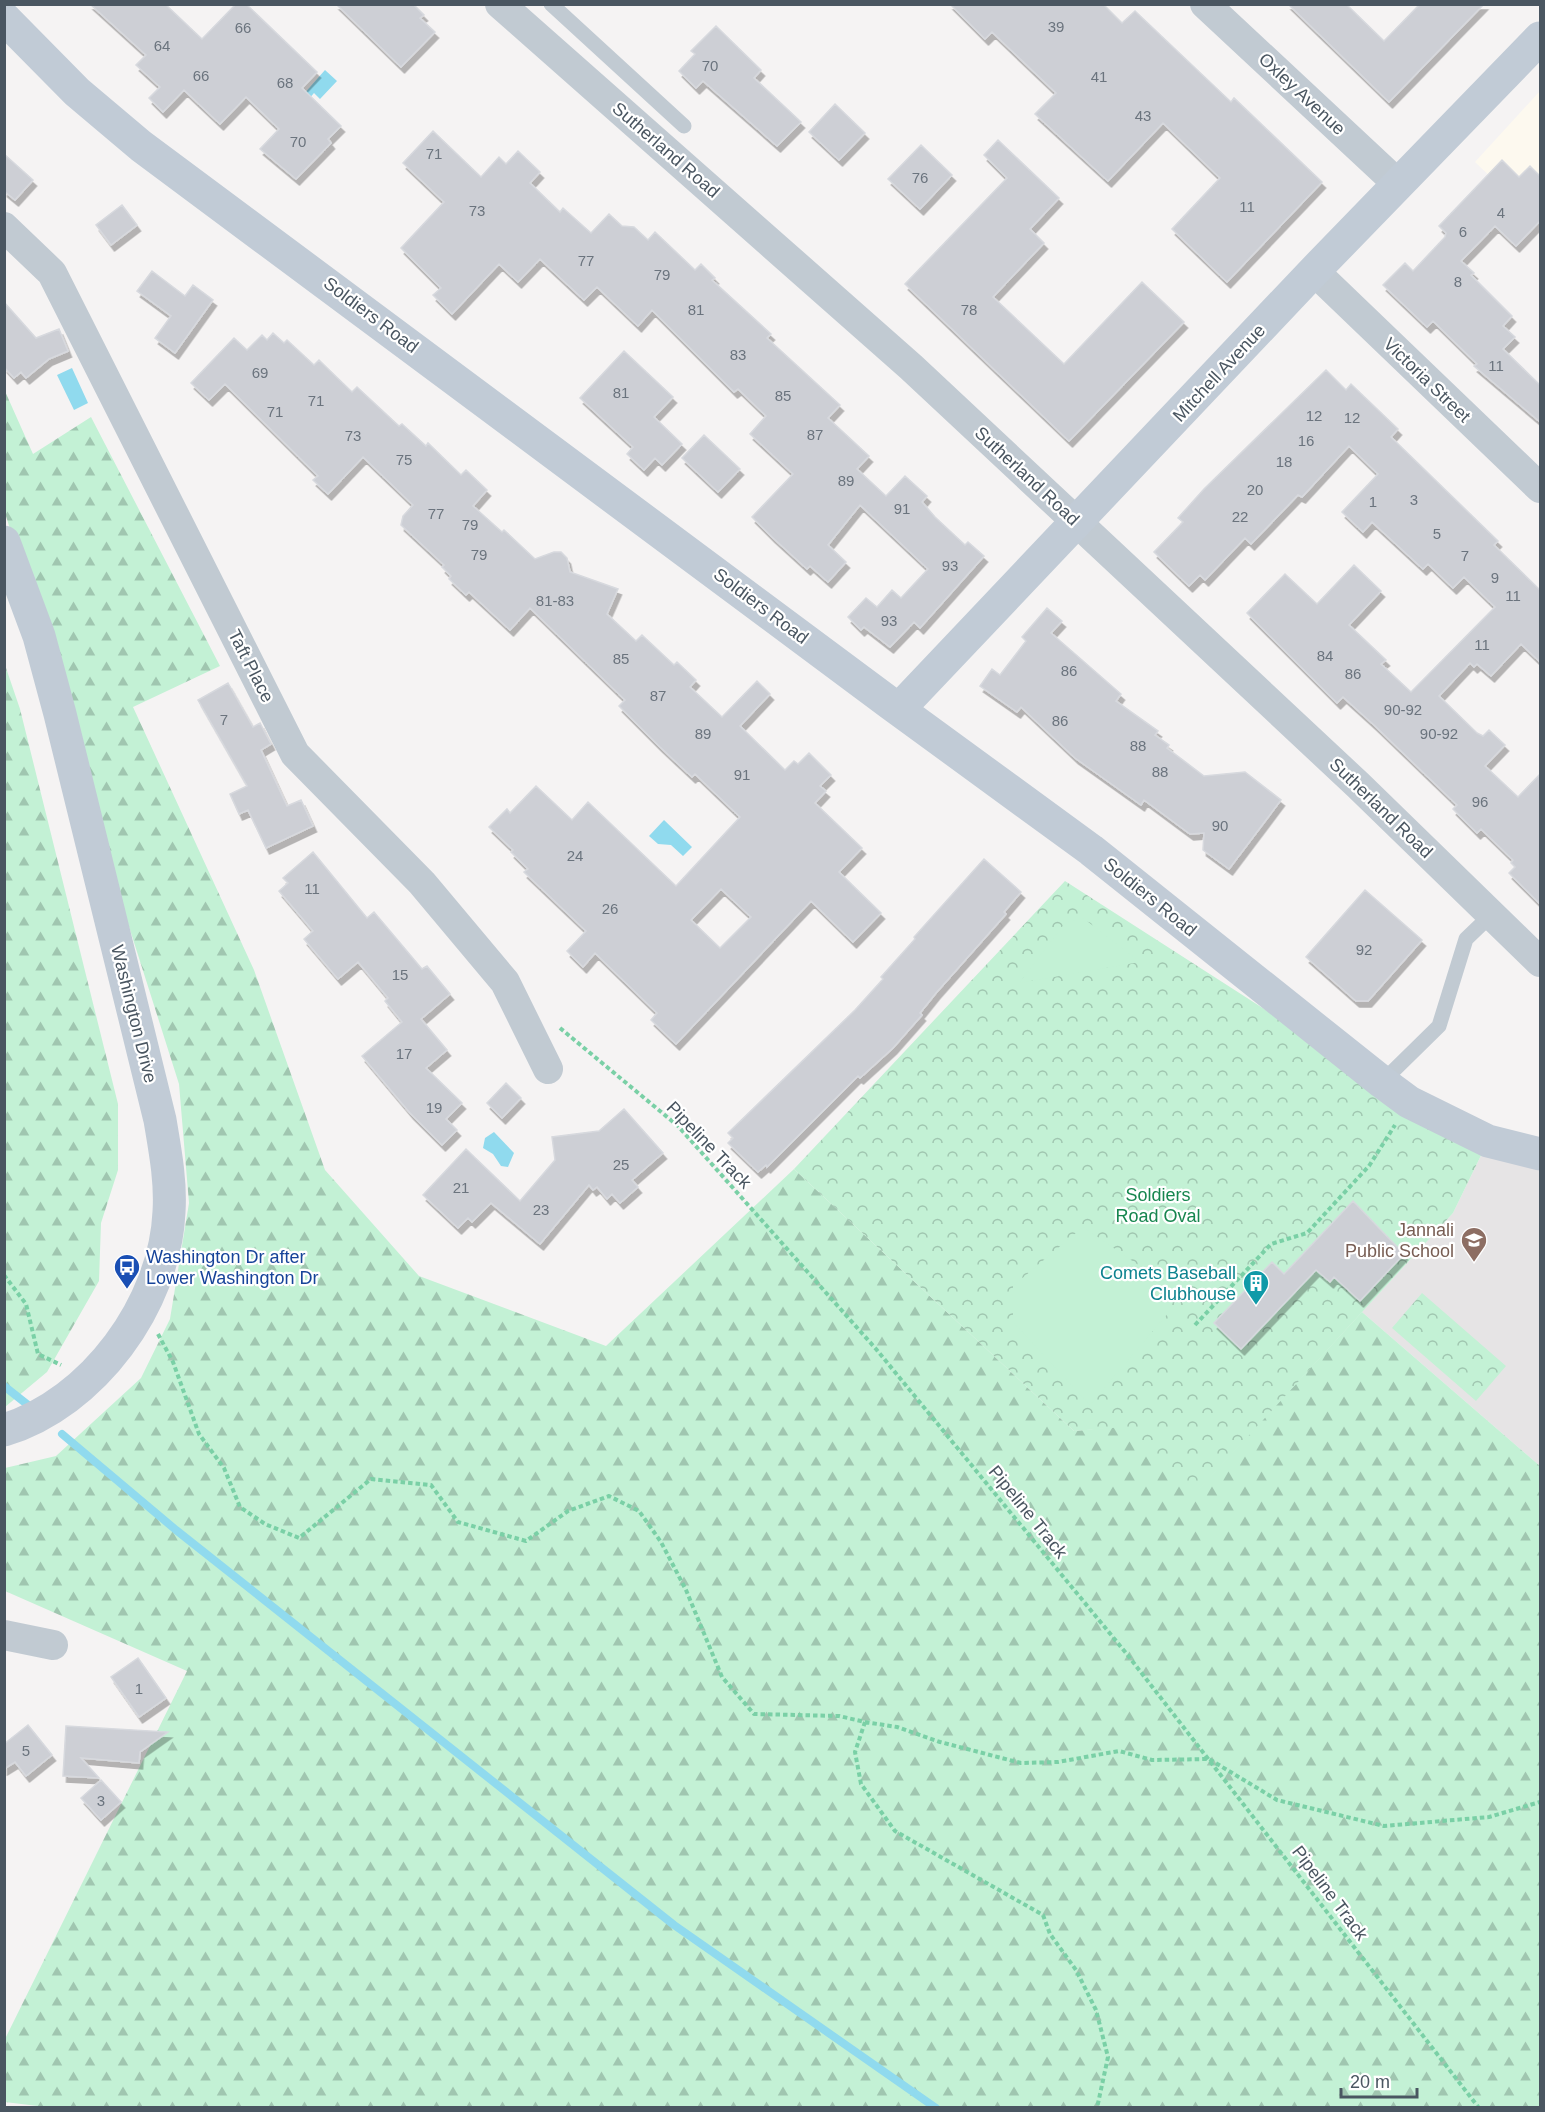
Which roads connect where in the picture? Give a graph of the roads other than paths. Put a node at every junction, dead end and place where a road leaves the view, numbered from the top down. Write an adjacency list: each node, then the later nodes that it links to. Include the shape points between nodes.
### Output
1 (500, 4): 11 (street, Sutherland Road, via 911,367)
2 (551, 4): 6 (lane)
3 (1204, 4): 7 (street, Oxley Avenue)
4 (4, 18): 13 (street, Soldiers Road, via 77,92 141,146)
5 (1540, 38): 7 (street, Mitchell Avenue)
6 (684, 126)
7 (1398, 184): 9 (street, Mitchell Avenue)
8 (4, 227): 16 (street, Taft Place, via 52,273 295,754 422,883 505,982)
9 (1314, 271): 10 (street, Victoria Street); 11 (street, Mitchell Avenue)
10 (1540, 488)
11 (1077, 524): 13 (street, Mitchell Avenue); 14 (street, Sutherland Road)
12 (4, 542): 19 (street, Washington Drive, via 39,636 160,1120 169,1212 162,1254 137,1316 106,1361 56,1407)
13 (899, 710): 17 (street, Soldiers Road, via 1091,850)
14 (1491, 915): 15 (street, Sutherland Road); 17 (lane, via 1467,939 1438,1026)
15 (1540, 962)
16 (548, 1069)
17 (1382, 1082): 18 (street, Soldiers Road, via 1409,1102 1488,1141)
18 (1540, 1154)
19 (4, 1430)
20 (4, 1635): 21 (street)
21 (53, 1645)

